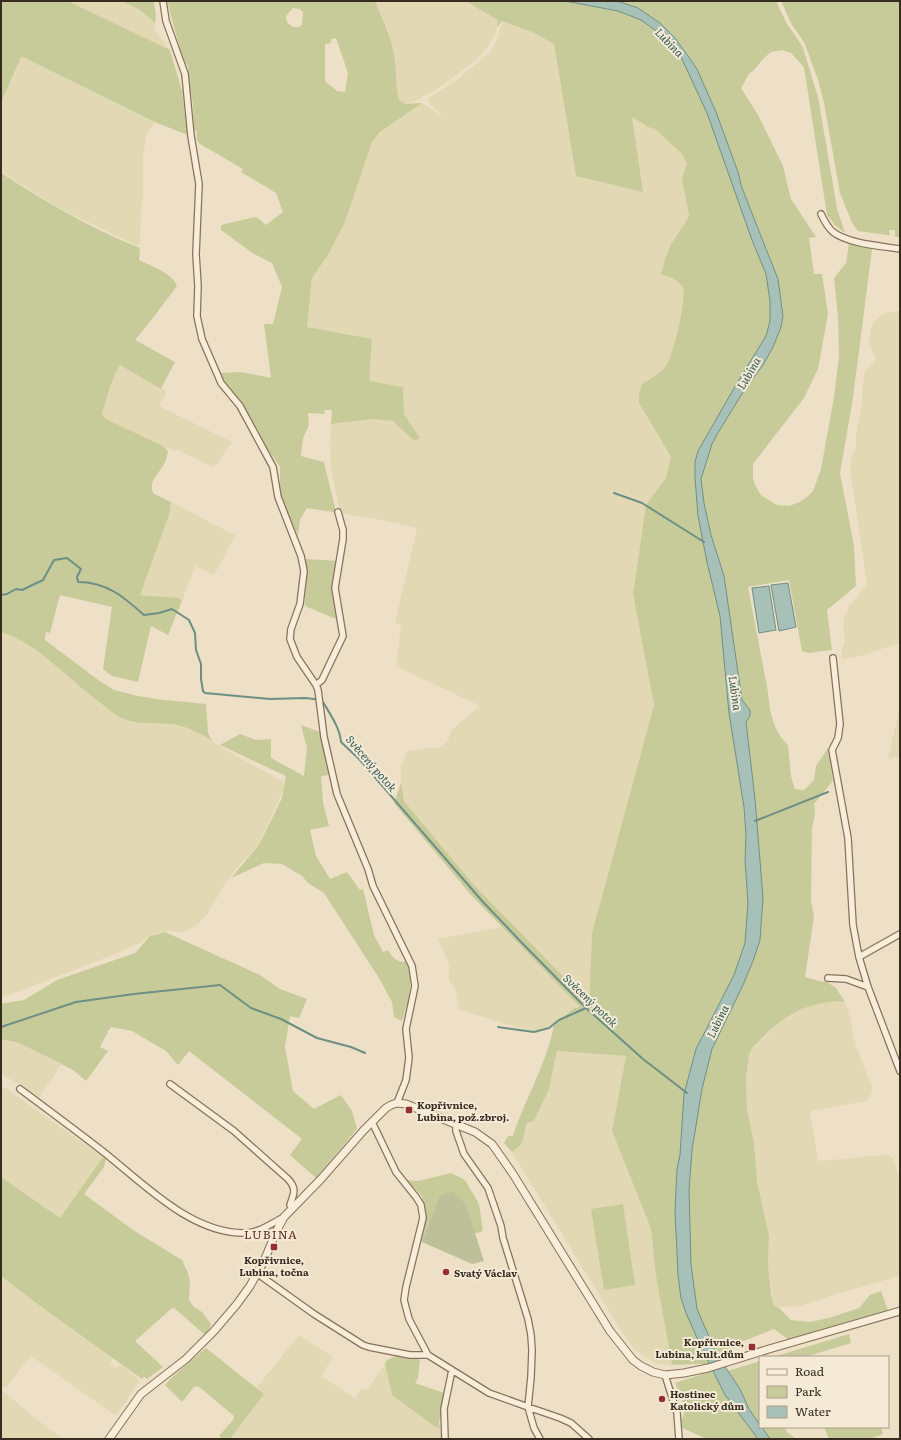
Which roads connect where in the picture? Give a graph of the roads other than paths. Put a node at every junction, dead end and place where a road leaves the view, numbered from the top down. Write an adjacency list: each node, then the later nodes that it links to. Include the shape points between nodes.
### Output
1 (163, 1): 6 (street, via 166,21 185,74 199,184 197,316 202,339 221,383 240,406 274,467 278,497 301,556 304,571 300,604 290,639 297,657)
2 (821, 214): 3 (street, via 826,226 843,237)
3 (900, 249)
4 (338, 512): 6 (street, via 343,539 335,588 343,636 322,680)
5 (833, 658): 8 (street, via 840,724 838,738 832,750 848,838 854,925)
6 (316, 685): 14 (street, via 337,794 373,886 412,966 415,986 406,1029 409,1056 406,1080)
7 (900, 934): 8 (street)
8 (859, 957): 10 (street)
9 (828, 978): 10 (street)
10 (868, 987): 11 (street)
11 (900, 1071)
12 (170, 1084): 17 (street, via 234,1131 288,1179 294,1186 290,1205)
13 (20, 1089): 18 (street, via 101,1150 153,1194 194,1221 217,1229 244,1233 259,1230)
14 (397, 1103): 15 (street, via 386,1108); 16 (street, via 406,1104)
15 (372, 1122): 17 (street); 21 (street, via 396,1172 421,1205 423,1218 404,1300 409,1319)
16 (456, 1124): 23 (street, via 475,1132 498,1150 625,1352 641,1366); 24 (street, via 464,1154 488,1188 530,1330 532,1350)
17 (293, 1207): 18 (street)
18 (284, 1217): 19 (street)
19 (258, 1274): 21 (street, via 363,1345 410,1355); 25 (street, via 214,1331 186,1359 140,1394)
20 (900, 1311): 23 (street, via 708,1368 684,1374)
21 (428, 1355): 22 (street)
22 (452, 1370): 24 (street, via 489,1393); 26 (street, via 444,1409)
23 (665, 1375): 29 (street, via 677,1413)
24 (528, 1407): 27 (street); 28 (street, via 571,1423)
25 (109, 1439)
26 (445, 1439)
27 (540, 1439)
28 (589, 1439)
29 (679, 1439)

